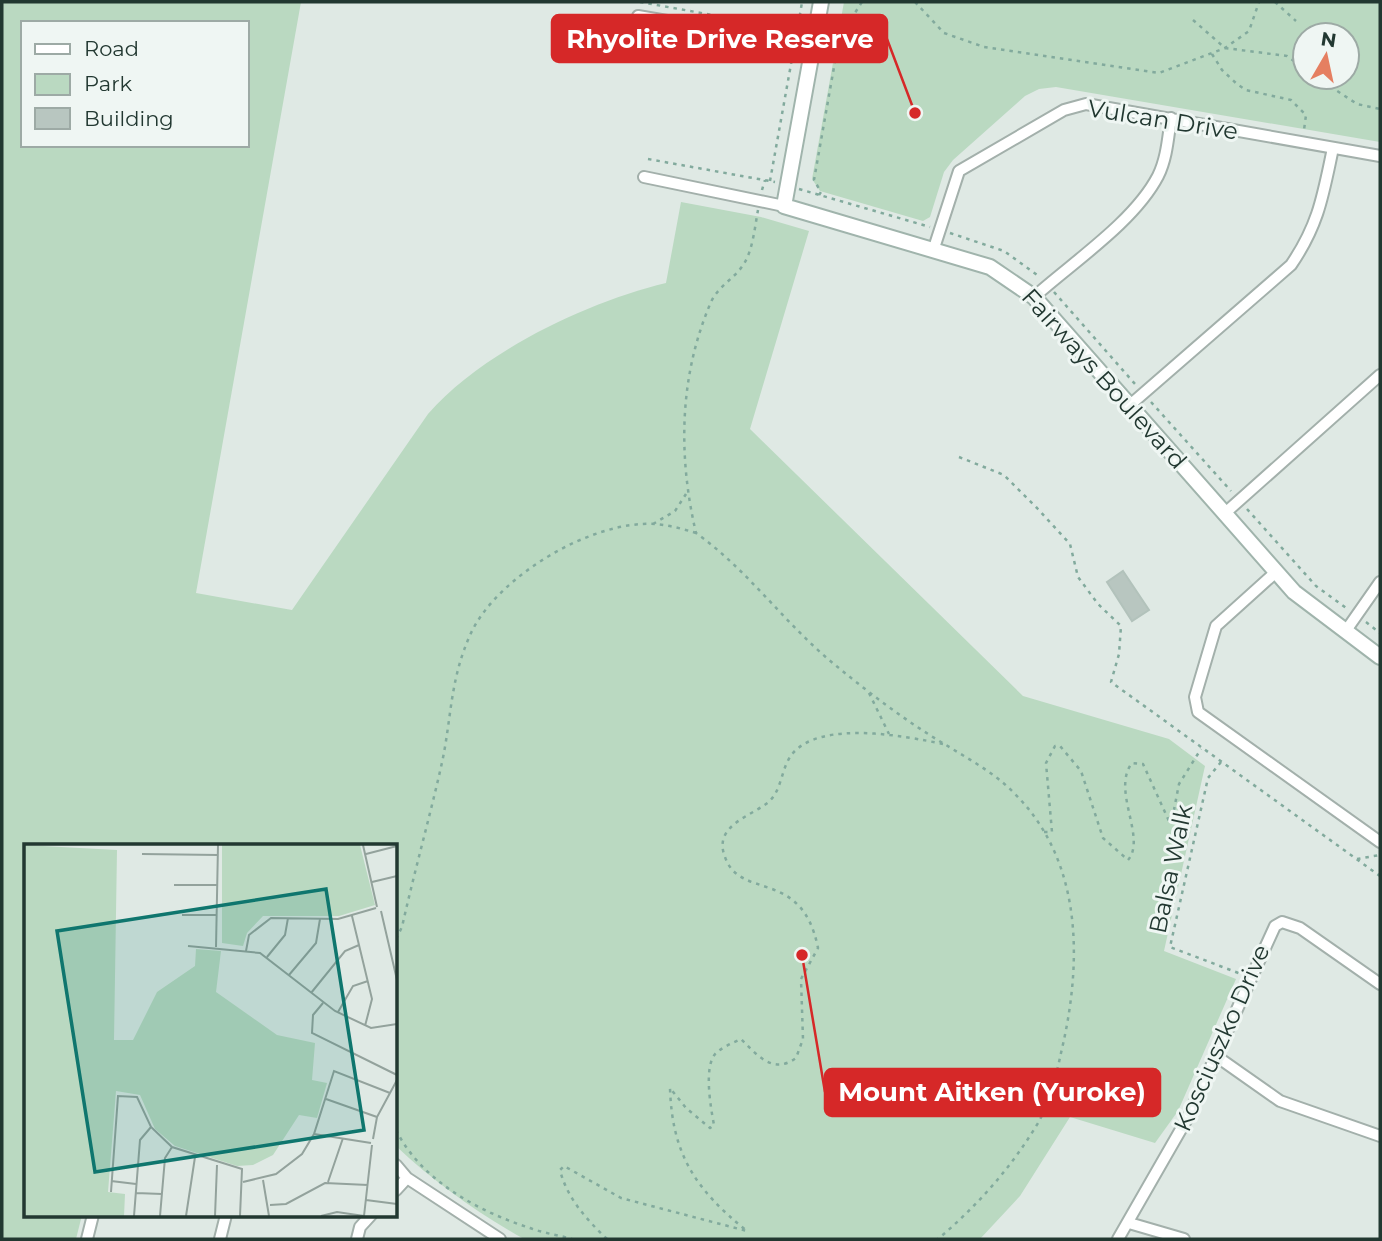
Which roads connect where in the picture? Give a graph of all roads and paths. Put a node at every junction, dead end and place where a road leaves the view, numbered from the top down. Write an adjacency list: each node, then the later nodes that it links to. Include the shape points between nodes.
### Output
1 (640, 2): 12 (path)
2 (802, 2): 12 (path)
3 (821, 2): 14 (street)
4 (862, 2): 29 (path, via 851,19 842,22 814,180)
5 (915, 2): 16 (path, via 944,33 1028,55 1159,73)
6 (1259, 2): 15 (path, via 1249,31)
7 (1275, 2): 10 (path)
8 (638, 16): 13 (street)
9 (1194, 20): 15 (path)
10 (1296, 21)
11 (638, 30): 17 (path)
12 (797, 30): 13 (path)
13 (794, 43): 14 (street); 17 (path)
14 (813, 46): 28 (street)
15 (1226, 48): 16 (path); 18 (path)
16 (1212, 54): 22 (path, via 1222,70 1246,90 1291,100 1306,116)
17 (793, 57): 27 (path)
18 (1291, 59)
19 (1337, 91): 20 (path, via 1357,104)
20 (1380, 109)
21 (1171, 118): 22 (street, Vulcan Drive); 32 (street, Vulcan Drive, via 1086,104 1064,110 959,171); 33 (street, via 1158,176 1142,199)
22 (1303, 142): 23 (street, Vulcan Drive)
23 (1333, 148): 24 (street, Vulcan Drive); 35 (street, via 1320,210 1310,237 1291,265)
24 (1380, 156)
25 (648, 159): 27 (path)
26 (644, 177): 30 (street, Fairways Boulevard)
27 (770, 181): 28 (path)
28 (788, 185): 30 (street)
29 (819, 195)
30 (785, 206): 32 (street, Fairways Boulevard)
31 (756, 218): 37 (path, via 746,261 712,301 695,351 684,414)
32 (934, 248): 33 (street, Fairways Boulevard, via 1004,273)
33 (1034, 297): 35 (street, Fairways Boulevard)
34 (1380, 375): 38 (street)
35 (1130, 405): 38 (street, Fairways Boulevard)
36 (959, 457): 48 (path, via 1004,475 1070,544 1078,578 1121,626 1111,682)
37 (687, 494): 39 (path, via 675,511); 40 (path)
38 (1224, 514): 41 (street, Fairways Boulevard)
39 (653, 524): 40 (path); 55 (path, via 619,529 567,547 511,583 477,622 454,679 442,765)
40 (696, 533): 45 (path, via 719,549 801,635)
41 (1276, 572): 43 (street, Fairways Boulevard, via 1306,603); 51 (street, via 1216,626 1195,697 1198,712)
42 (1380, 582): 43 (street)
43 (1345, 632): 44 (street, Fairways Boulevard)
44 (1380, 657)
45 (868, 691): 46 (path); 47 (path)
46 (889, 734): 47 (path); 73 (path, via 839,735 803,743 786,763 772,799 738,820 723,843 724,856 734,872 794,899 810,920 818,947 801,979 803,1039 796,1058 782,1065 771,1064 741,1039 717,1052 709,1083 714,1125 710,1128 670,1088 673,1121 694,1177 704,1193 747,1231 621,1198 564,1166 562,1179 573,1202)
47 (945, 745): 50 (path, via 998,778)
48 (1201, 748): 49 (path); 50 (path, via 1179,784 1169,821 1143,764 1132,763 1128,768 1125,789 1133,845 1128,860 1103,838 1081,771 1055,746 1046,763 1052,832)
49 (1221, 762): 53 (path); 56 (path, Balsa Walk, via 1208,778 1170,947)
50 (1044, 832): 74 (path, via 1065,879 1073,918 1072,995 1057,1072 1039,1122 1005,1171)
51 (1380, 842)
52 (1380, 855): 53 (path)
53 (1357, 859): 54 (path)
54 (1380, 876)
55 (397, 936)
56 (1250, 978): 57 (street, Kosciuszko Drive, via 1269,934 1282,922 1300,928); 58 (street, Kosciuszko Drive)
57 (1380, 984)
58 (1216, 1056): 60 (street, via 1280,1101); 67 (street, Kosciuszko Drive)
59 (397, 1131): 72 (path, via 421,1166 447,1187 506,1219)
60 (1380, 1136)
61 (397, 1166): 62 (street)
62 (407, 1178): 63 (street); 71 (street)
63 (397, 1189)
64 (93, 1216): 68 (street)
65 (226, 1216): 69 (street)
66 (371, 1216): 70 (street, via 360,1227)
67 (1129, 1223): 75 (street, Kosciuszko Drive); 76 (street)
68 (87, 1239)
69 (220, 1239)
70 (357, 1239)
71 (500, 1239)
72 (572, 1239)
73 (607, 1239)
74 (938, 1239)
75 (1118, 1239)
76 (1184, 1239)

